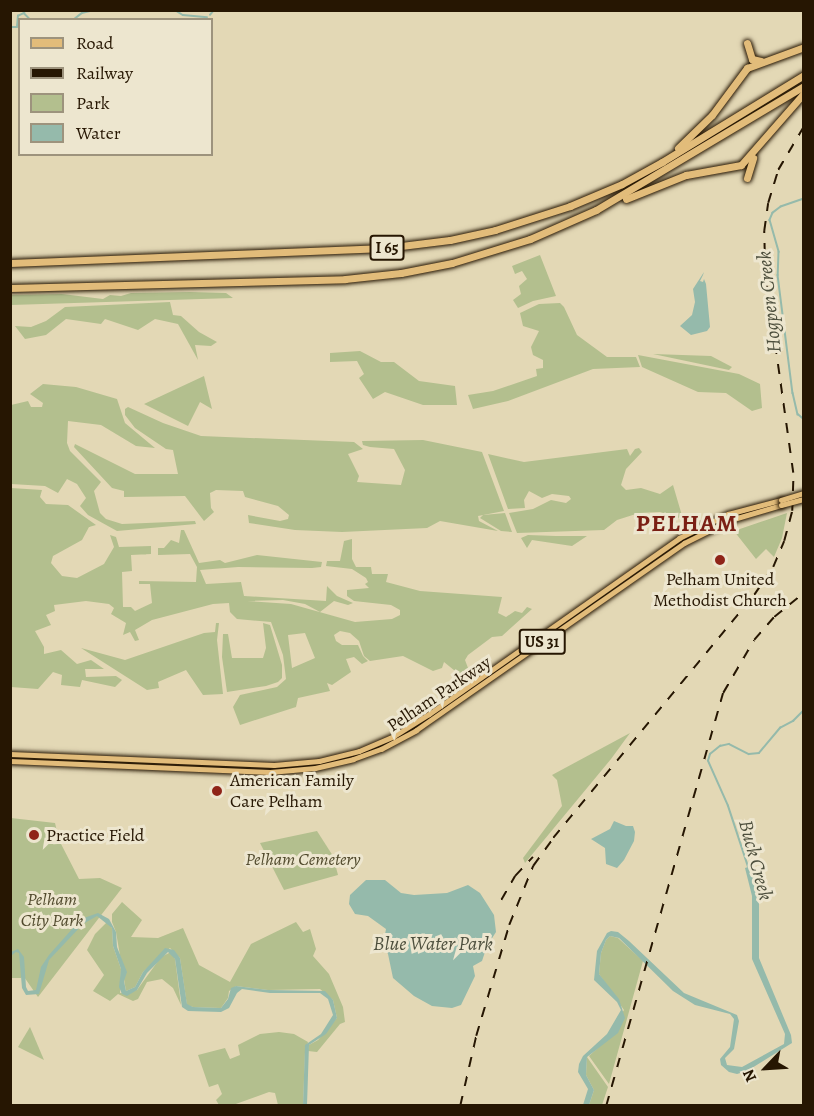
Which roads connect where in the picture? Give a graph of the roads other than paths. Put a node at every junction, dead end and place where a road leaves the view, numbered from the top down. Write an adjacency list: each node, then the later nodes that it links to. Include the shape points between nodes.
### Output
1 (747, 43): 3 (highway, via 755,61)
2 (804, 47): 3 (highway)
3 (787, 53): 8 (highway, via 747,68 697,132)
4 (804, 75): 8 (highway, I 65)
5 (804, 86): 10 (highway, I 65, via 629,193)
6 (804, 93): 7 (highway, via 780,117)
7 (756, 151): 9 (highway); 10 (highway, via 741,165 673,178)
8 (641, 174): 11 (highway, I 65, via 532,219 412,245)
9 (747, 178)
10 (566, 224): 12 (highway, I 65, via 483,255 383,276)
11 (10, 263)
12 (10, 288)
13 (804, 493): 15 (main road, Pelham Parkway / US 31, bridge)
14 (804, 499): 15 (main road, Pelham Parkway / US 31, bridge)
15 (781, 502): 17 (main road, Pelham Parkway / US 31, via 728,514 693,534 444,708 371,750 298,767)
16 (10, 754): 17 (main road, Pelham Parkway / US 31)
17 (20, 758): 18 (main road, Pelham Parkway / US 31)
18 (10, 761)

